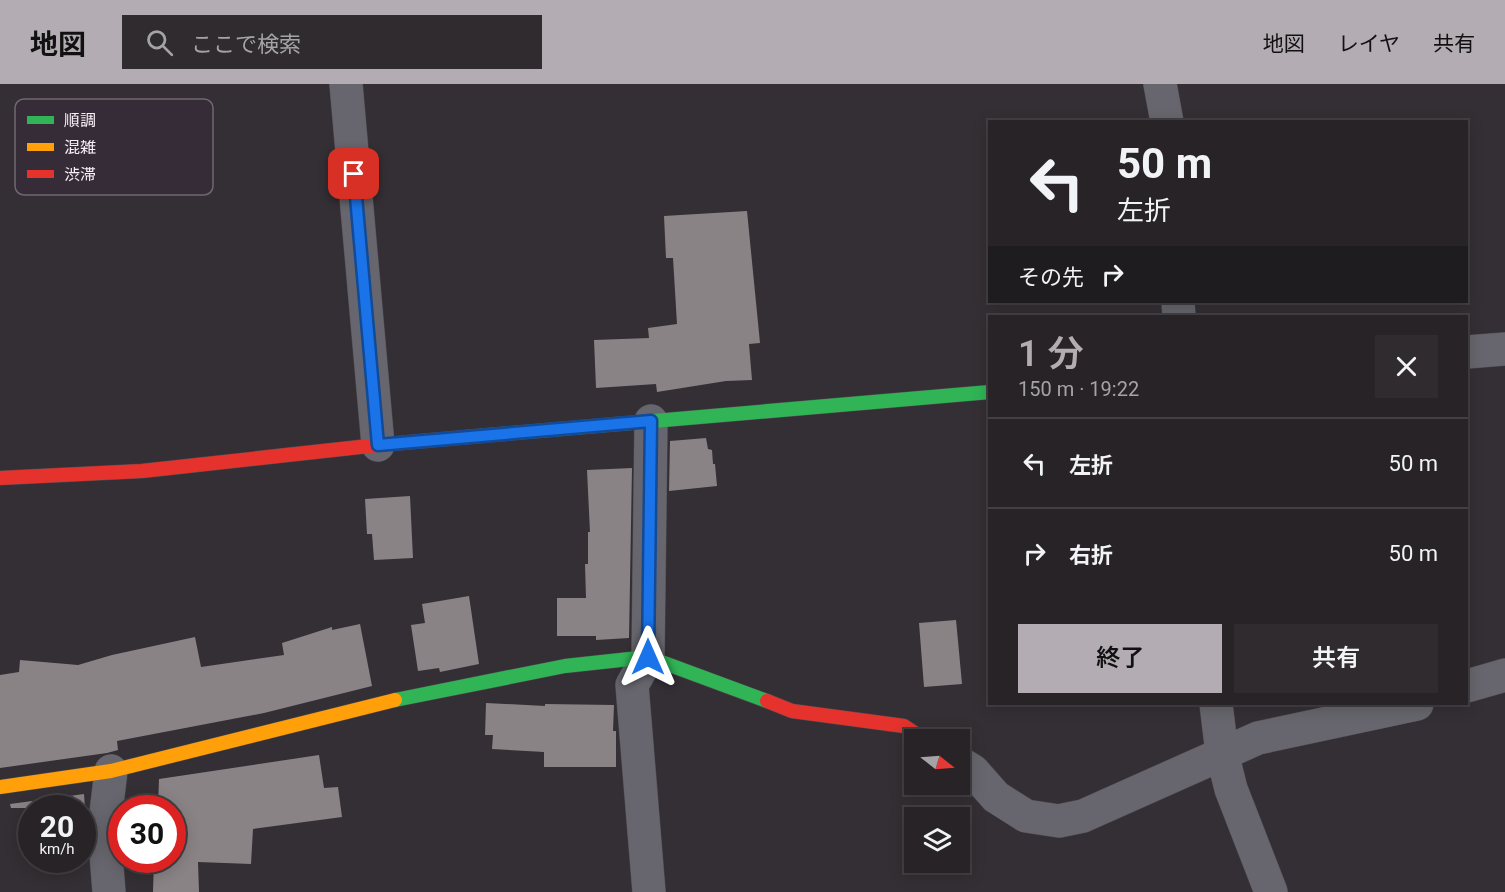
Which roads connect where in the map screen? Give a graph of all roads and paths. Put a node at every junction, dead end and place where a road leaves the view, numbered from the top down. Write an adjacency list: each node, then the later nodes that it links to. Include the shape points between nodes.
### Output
1 (346, 84): 8 (street)
2 (1160, 84): 3 (street)
3 (1167, 120)
4 (1505, 349): 5 (street)
5 (1468, 352)
6 (988, 392): 7 (street)
7 (651, 421): 8 (street); 10 (street)
8 (378, 445): 9 (street, via 142,471)
9 (0, 478)
10 (648, 657): 15 (street, via 792,711); 18 (street, via 564,666 390,701); 21 (street, via 632,684)
11 (1505, 675): 12 (street)
12 (1468, 686)
13 (1216, 705): 16 (street)
14 (1412, 705): 16 (street, via 1257,738)
15 (908, 729)
16 (1222, 753): 17 (street, via 1083,816 1059,822 1026,816 996,797); 22 (street, via 1231,789)
17 (970, 769)
18 (111, 771): 19 (street); 20 (street, via 104,829)
19 (0, 787)
20 (109, 892)
21 (649, 892)
22 (1270, 892)

